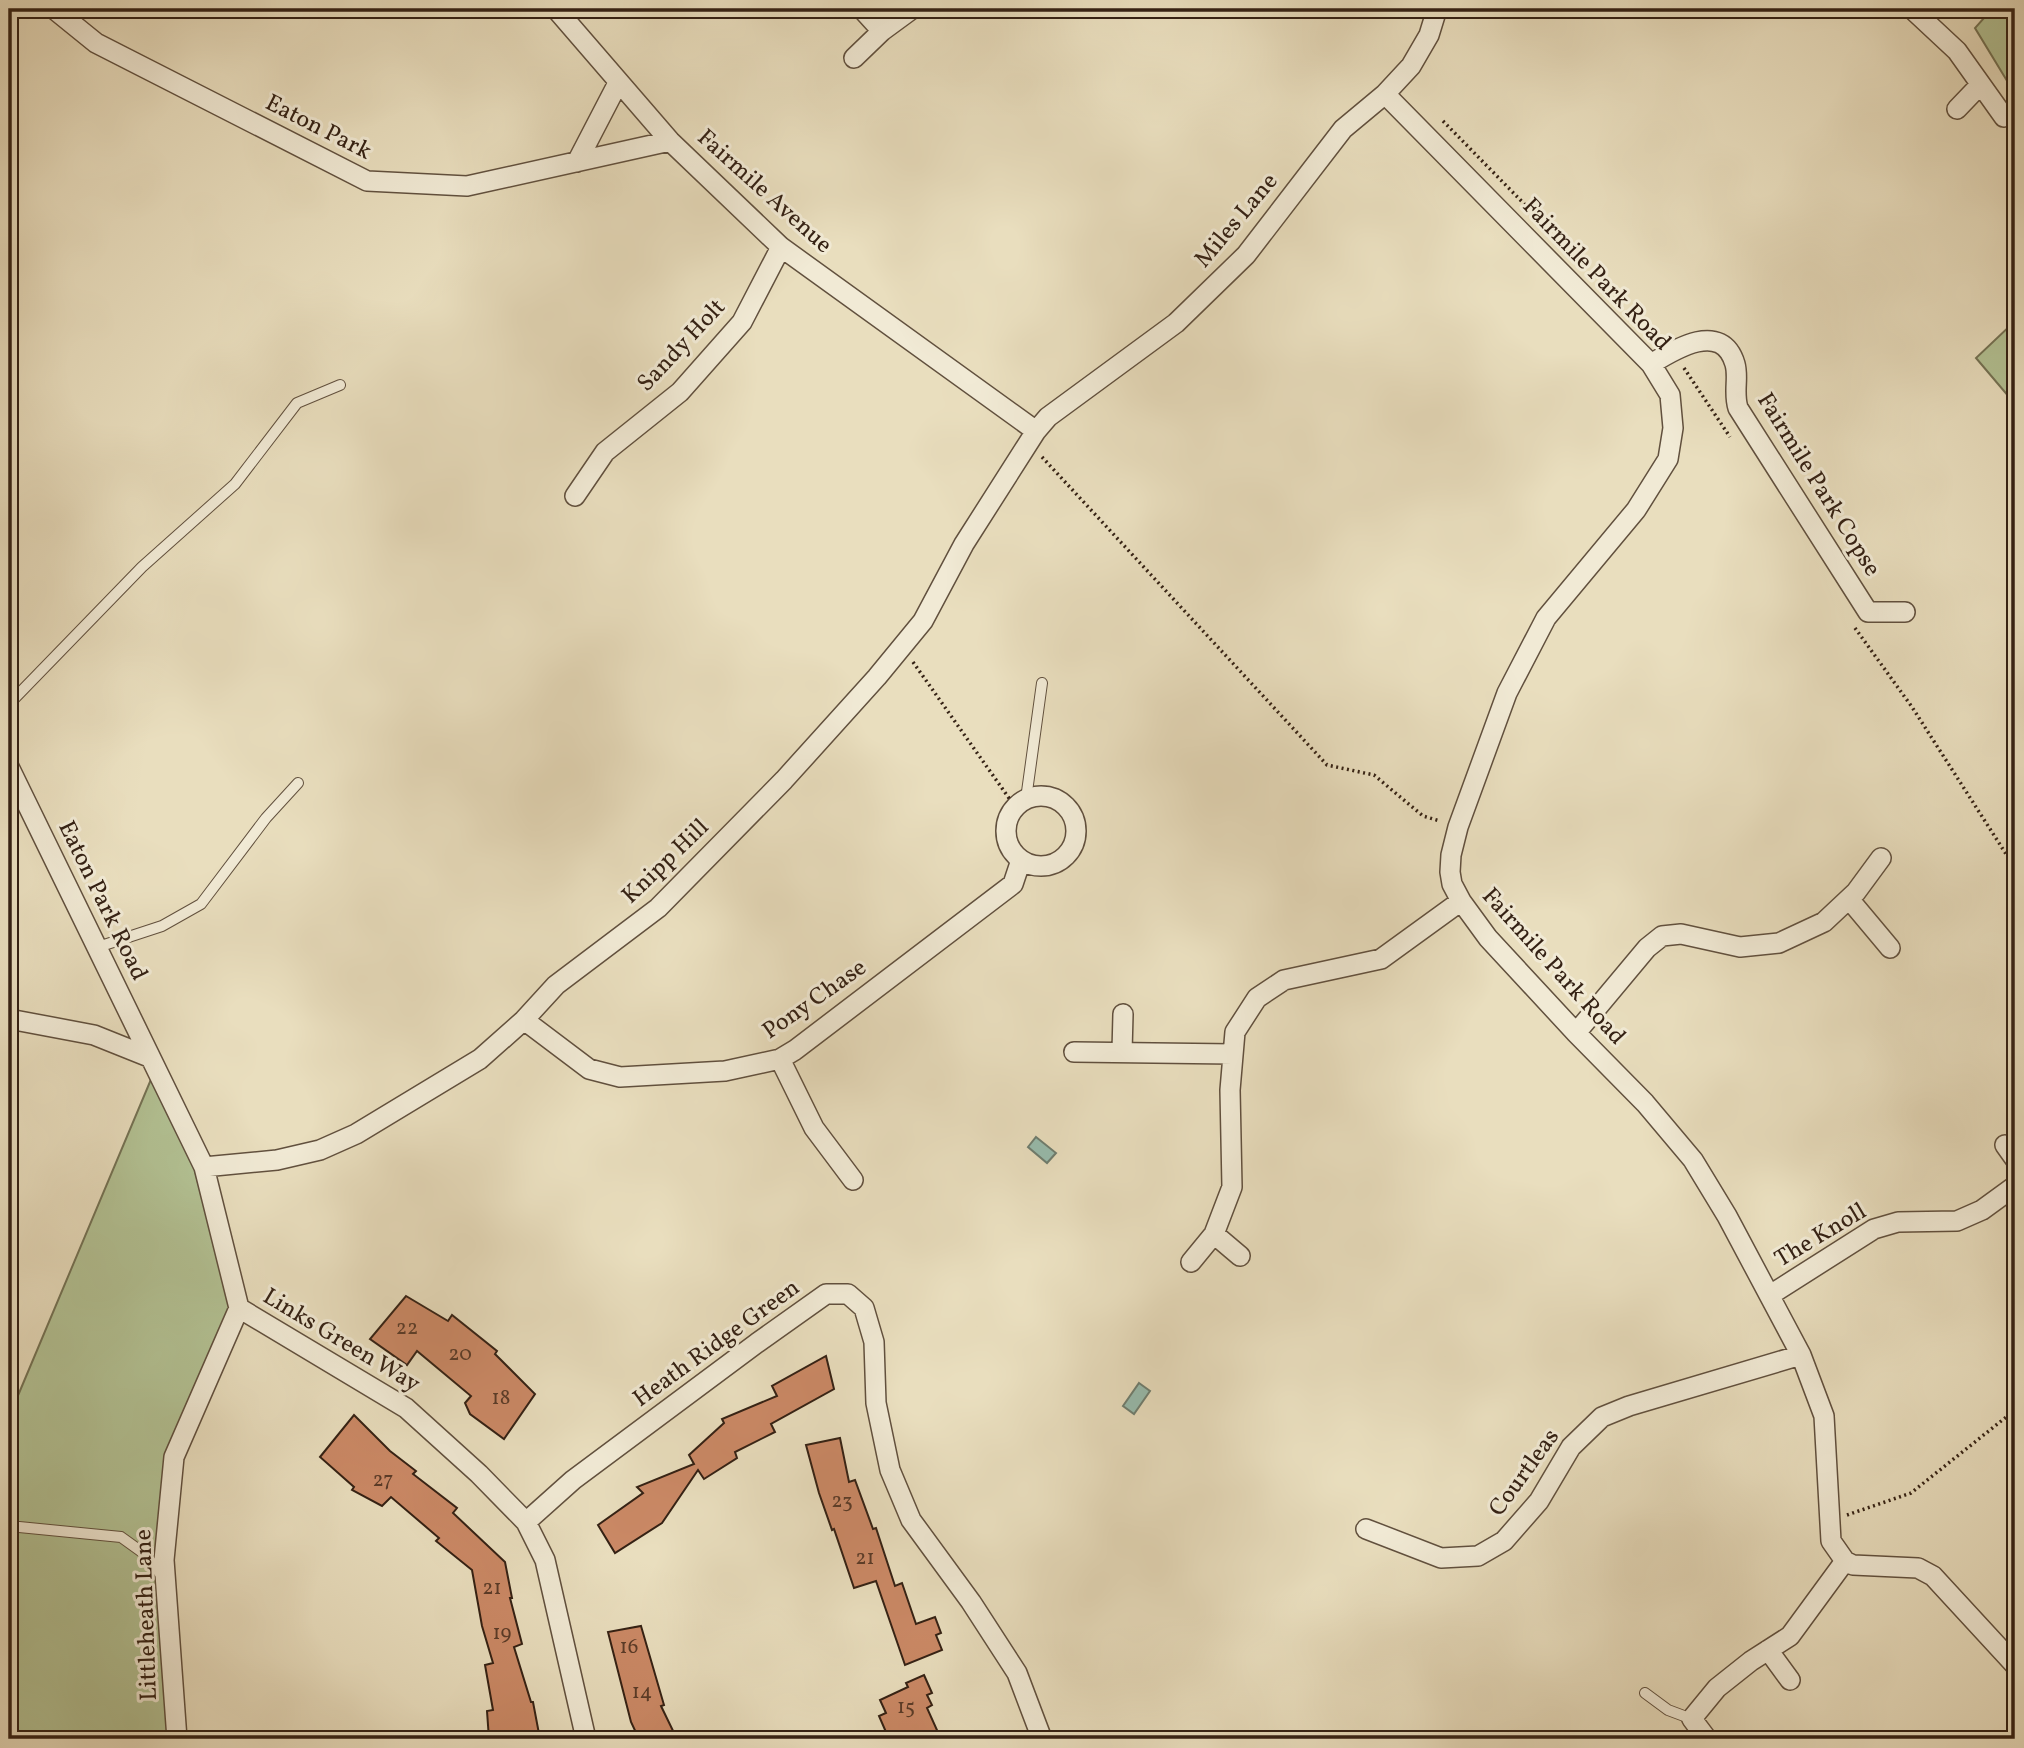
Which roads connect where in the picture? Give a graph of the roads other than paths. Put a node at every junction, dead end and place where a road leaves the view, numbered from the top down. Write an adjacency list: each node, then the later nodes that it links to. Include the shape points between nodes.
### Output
1 (54, 9): 15 (street, Eaton Park, via 96,43 367,181 467,186)
2 (556, 9): 9 (street, Fairmile Avenue)
3 (862, 9): 7 (street)
4 (912, 9): 7 (street)
5 (1437, 9): 11 (street, Miles Lane, via 1429,35 1411,66)
6 (1912, 9): 10 (street, via 1958,51)
7 (882, 31): 8 (street)
8 (855, 58)
9 (618, 83): 14 (street, Fairmile Avenue); 15 (street)
10 (1980, 85): 12 (street); 13 (street)
11 (1385, 94): 17 (street, Fairmile Park Road); 19 (street, Miles Lane, via 1343,129 1246,255 1186,314 1048,417)
12 (1957, 109)
13 (2004, 117)
14 (670, 141): 15 (street, Eaton Park); 16 (street, Fairmile Avenue)
15 (577, 162)
16 (781, 247): 19 (street, Fairmile Avenue); 20 (street, Sandy Holt, via 742,322 680,391 605,452)
17 (1651, 364): 21 (street, Fairmile Park Copse, via 1707,339 1730,353 1738,408 1868,612); 30 (street, Fairmile Park Road, via 1670,395 1673,428 1668,458 1636,510 1546,618 1507,693 1451,855 1452,884)
18 (340, 385): 23 (lane, via 298,403 235,484 142,567)
19 (1032, 437): 35 (street, Knipp Hill, via 964,544 923,621 877,677 658,908 556,985)
20 (575, 496)
21 (1905, 612)
22 (1042, 683): 26 (lane)
23 (9, 704)
24 (9, 767): 31 (street, Eaton Park Road)
25 (298, 783): 31 (lane, via 201,904 162,926)
26 (1021, 803): 28 (street, via 1009,817 1006,834); 28 (street, via 1048,796 1064,804 1071,813 1076,837 1072,848 1056,863 1032,865)
27 (1881, 858): 29 (street)
28 (1021, 860): 41 (street, Pony Chase, via 1013,884)
29 (1849, 898): 32 (street); 36 (street, via 1824,922 1779,943 1740,947 1681,934 1662,936)
30 (1461, 901): 36 (street, Fairmile Park Road, via 1488,938); 39 (street, via 1381,959 1284,980 1257,998 1235,1032)
31 (98, 947): 40 (street, Eaton Park Road)
32 (1890, 948)
33 (1123, 1014): 38 (street)
34 (9, 1019): 40 (street, via 93,1035)
35 (524, 1020): 41 (street, Pony Chase, via 589,1069 620,1077 725,1071); 42 (street, Knipp Hill, via 480,1059 356,1135 277,1160)
36 (1576, 1033): 48 (street, Fairmile Park Road, via 1646,1103 1693,1160)
37 (1074, 1052): 38 (street)
38 (1122, 1052): 39 (street)
39 (1233, 1054): 45 (street, via 1232,1187)
40 (149, 1057): 42 (street)
41 (780, 1059): 43 (street, via 814,1128)
42 (204, 1167): 49 (street)
43 (853, 1181)
44 (2015, 1186): 48 (street, The Knoll, via 1957,1221 1898,1222 1874,1229)
45 (1214, 1234): 46 (street); 47 (street)
46 (1240, 1256)
47 (1191, 1262)
48 (1770, 1295): 50 (street, Fairmile Park Road)
49 (239, 1308): 51 (street, Links Green Way, via 406,1408); 55 (street, Littleheath Lane, via 174,1457)
50 (1801, 1355): 53 (street, Courtleas, via 1602,1417 1571,1447 1539,1501 1504,1541 1478,1556 1441,1558); 54 (street, Fairmile Park Road, via 1824,1416 1829,1521 1832,1541)
51 (526, 1522): 62 (street, Links Green Way, via 545,1560); 63 (street, Heath Ridge Green, via 573,1480 767,1336 827,1294 848,1294 864,1308 874,1342 876,1403 890,1470 911,1520 1017,1673)
52 (9, 1526): 55 (lane, via 121,1537 146,1555)
53 (1366, 1529)
54 (1845, 1561): 56 (street, via 1790,1636); 57 (street, via 1863,1567 1918,1568 1933,1576)
55 (166, 1581): 61 (street, Littleheath Lane)
56 (1768, 1650): 58 (street); 60 (street, via 1717,1688)
57 (2015, 1665)
58 (1790, 1680)
59 (1645, 1693): 60 (lane, via 1668,1710)
60 (1692, 1719): 64 (street)
61 (177, 1739)
62 (586, 1739)
63 (1042, 1739)
64 (1707, 1739)

